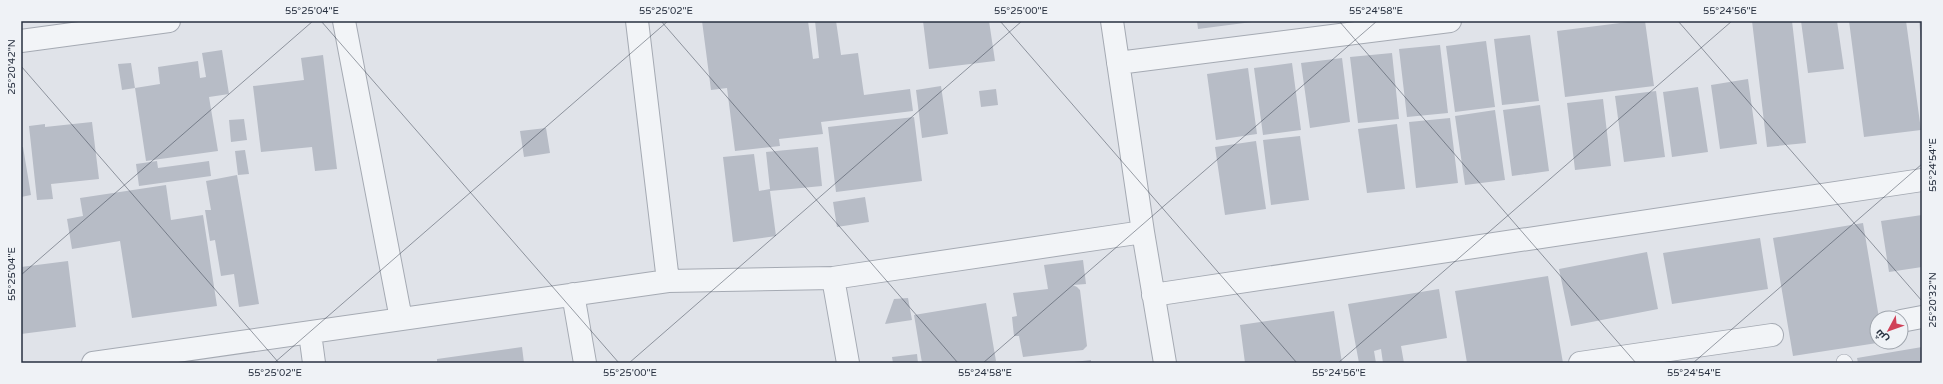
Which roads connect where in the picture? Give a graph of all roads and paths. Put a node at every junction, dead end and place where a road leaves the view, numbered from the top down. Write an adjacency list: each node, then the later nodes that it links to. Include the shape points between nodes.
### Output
1 (170, 21): 6 (street)
2 (344, 21): 15 (street)
3 (637, 21): 11 (street)
4 (1112, 21): 7 (street)
5 (1450, 21): 7 (street)
6 (21, 41)
7 (1118, 63): 9 (street)
8 (1922, 180): 13 (street)
9 (1142, 232): 10 (street); 13 (street)
10 (833, 278): 11 (street); 24 (street)
11 (668, 281): 12 (street)
12 (573, 294): 15 (street); 23 (street)
13 (1154, 295): 25 (street)
14 (1922, 317): 16 (street)
15 (401, 319): 17 (street)
16 (1909, 319)
17 (310, 333): 20 (street); 22 (street)
18 (1772, 335): 19 (street)
19 (1687, 355): 26 (street)
20 (156, 359): 21 (street)
21 (93, 363)
22 (314, 363)
23 (585, 363)
24 (848, 363)
25 (1165, 363)
26 (1580, 363)

